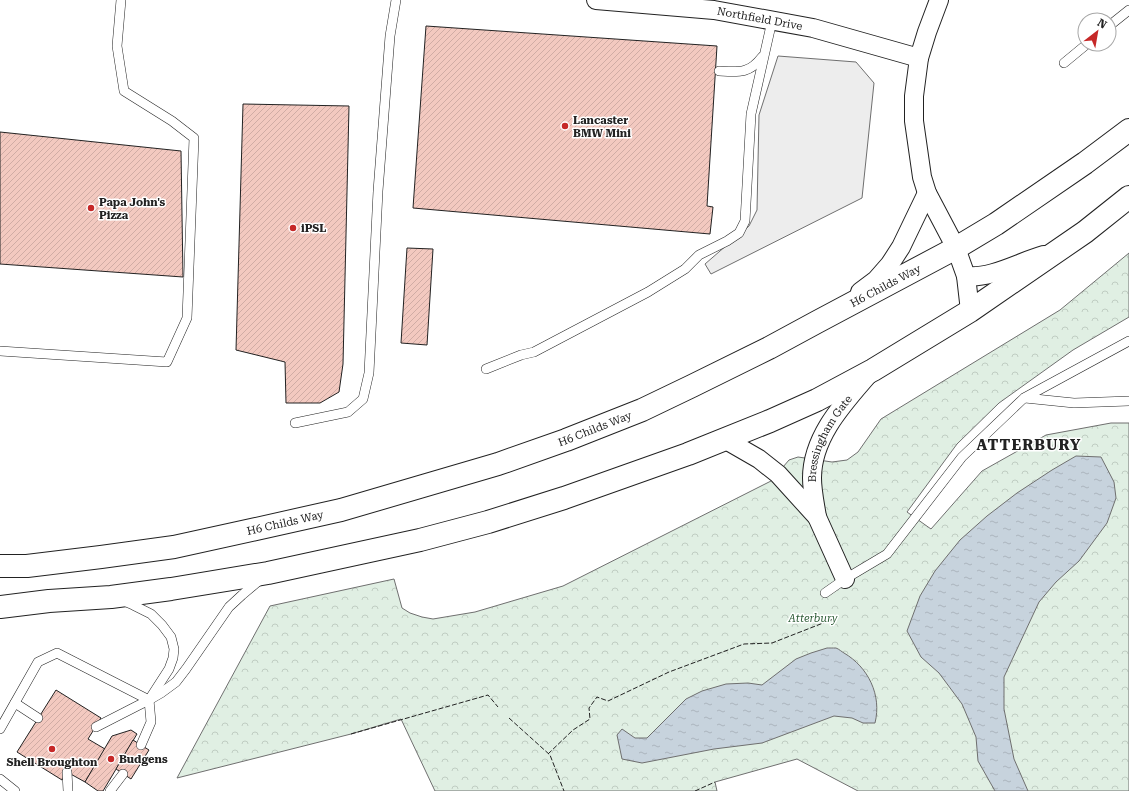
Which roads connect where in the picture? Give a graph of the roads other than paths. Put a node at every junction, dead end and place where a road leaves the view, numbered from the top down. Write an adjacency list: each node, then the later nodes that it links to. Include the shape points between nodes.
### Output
1 (121, 0): 23 (lane, via 117,46 124,91 172,120 194,138 187,318 167,362)
2 (396, 0): 28 (lane, via 388,59 378,191 369,373 364,399 348,412)
3 (596, 0): 5 (street, Northfield Drive)
4 (939, 0): 11 (street)
5 (654, 2): 8 (street, Northfield Drive)
6 (1129, 10): 7 (lane)
7 (1117, 20)
8 (772, 21): 10 (lane); 11 (street, Northfield Drive, via 813,28)
9 (1077, 51): 12 (lane)
10 (764, 54): 13 (lane, via 755,66 743,71); 24 (lane, via 751,114 745,221 739,233 699,255 685,269 648,292 534,352)
11 (919, 58): 15 (street, via 914,121 922,177)
12 (1064, 62)
13 (719, 71)
14 (1129, 130): 17 (highway, H6 Childs Way, via 1022,207)
15 (927, 193): 17 (street); 21 (street, via 890,264 876,280)
16 (1129, 197): 18 (highway)
17 (956, 248): 19 (street); 21 (highway, H6 Childs Way)
18 (1058, 252): 19 (street, via 989,274); 20 (highway)
19 (966, 276): 20 (street)
20 (970, 311): 25 (highway)
21 (817, 322): 31 (highway, H6 Childs Way, via 642,410 540,450 453,477 341,510 174,547 27,566)
22 (1129, 341): 26 (lane)
23 (0, 351)
24 (486, 369)
25 (873, 370): 29 (highway, via 810,403); 30 (street, Bressingham Gate, via 835,415 818,446 812,478)
26 (1024, 398): 27 (lane, via 1074,403); 33 (lane, via 962,457 887,554)
27 (1129, 401)
28 (295, 422)
29 (726, 440): 30 (street, Bressingham Gate, via 759,459 778,474); 32 (highway, via 564,498 445,534)
30 (817, 517): 33 (street, Bressingham Gate)
31 (0, 566)
32 (268, 573): 35 (highway); 37 (lane, via 229,607 176,682)
33 (845, 579): 34 (lane)
34 (825, 593)
35 (111, 597): 36 (highway); 37 (lane, via 151,614 171,637 173,658)
36 (0, 607)
37 (149, 700): 38 (lane, via 57,653 38,662); 40 (lane); 42 (lane, via 151,722)
38 (15, 703): 39 (lane); 41 (lane)
39 (38, 718)
40 (96, 727)
41 (0, 729)
42 (141, 745)
43 (67, 772): 47 (lane)
44 (123, 774): 48 (lane)
45 (0, 779): 46 (lane)
46 (15, 791)
47 (68, 791)
48 (110, 791)

